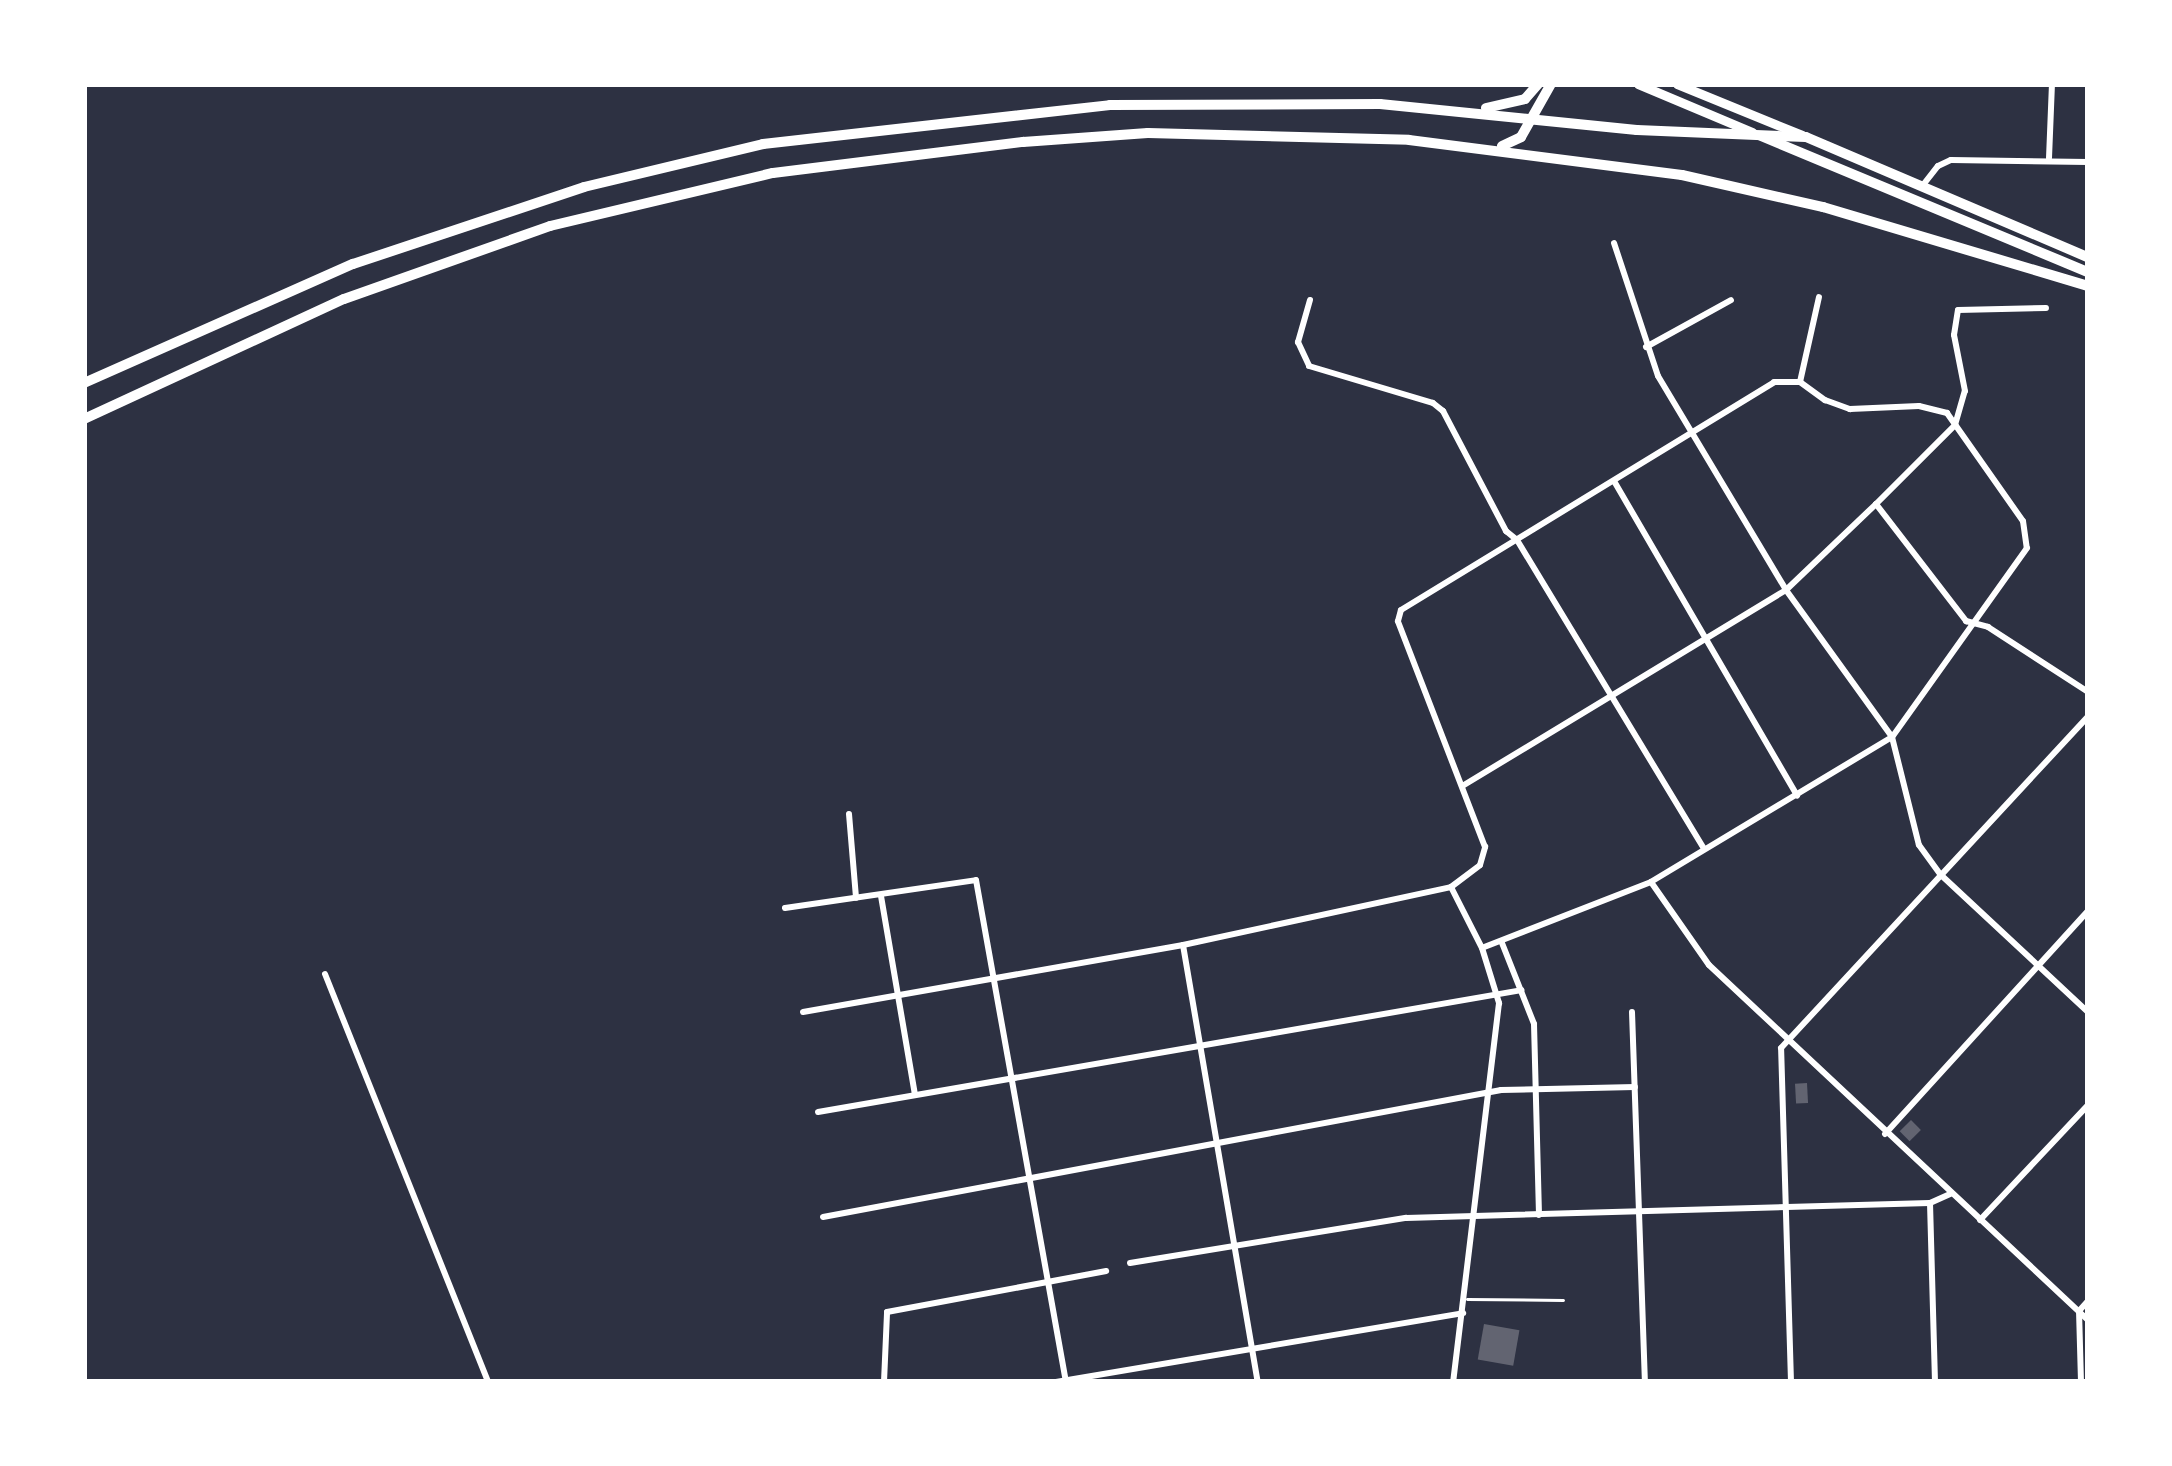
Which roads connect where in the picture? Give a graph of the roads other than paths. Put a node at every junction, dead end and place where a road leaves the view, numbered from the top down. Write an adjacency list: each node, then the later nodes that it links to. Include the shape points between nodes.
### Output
1 (1538, 84): 6 (highway, via 1516,103)
2 (1551, 84): 7 (highway)
3 (1639, 84): 8 (highway)
4 (1677, 84): 9 (highway)
5 (2052, 84): 11 (street)
6 (1471, 111): 7 (highway); 24 (highway, via 1168,102 763,144 584,187 412,241)
7 (1532, 118): 8 (highway); 10 (highway, via 1522,137)
8 (1752, 132): 9 (highway); 16 (highway)
9 (1807, 137): 13 (highway)
10 (1493, 148): 17 (highway, via 1738,186); 25 (highway, via 1313,134 1148,133 773,173 571,221 423,268 269,330)
11 (2049, 160): 12 (street); 13 (street, via 1951,160)
12 (2088, 162)
13 (1922, 187): 15 (highway)
14 (1614, 243): 22 (street)
15 (2088, 257)
16 (2088, 272)
17 (2088, 286)
18 (1819, 297): 23 (street)
19 (1310, 300): 30 (street, via 1298,342 1309,366 1439,406)
20 (1731, 300): 22 (street)
21 (2046, 308): 26 (street, via 1958,310 1954,335 1965,392)
22 (1646, 347): 27 (street)
23 (1800, 382): 26 (street, via 1839,406 1929,407); 27 (street, via 1774,382)
24 (84, 383)
25 (84, 419)
26 (1955, 425): 29 (street); 32 (street, via 2027,531 2023,557)
27 (1690, 432): 28 (street); 31 (street)
28 (1614, 481): 30 (street); 33 (street)
29 (1876, 504): 31 (street); 32 (street)
30 (1517, 540): 35 (street); 38 (street, via 1401,610 1398,621)
31 (1786, 590): 33 (street); 37 (street)
32 (1973, 624): 34 (street); 37 (street)
33 (1707, 640): 35 (street); 39 (street)
34 (2088, 692)
35 (1608, 697): 38 (street); 41 (street)
36 (2088, 716): 42 (street)
37 (1892, 736): 39 (street); 42 (street, via 1913,835)
38 (1464, 785): 44 (street, via 1485,853)
39 (1797, 796): 41 (street)
40 (849, 814): 46 (street)
41 (1704, 849): 43 (street)
42 (1941, 875): 52 (street); 61 (street)
43 (1651, 882): 49 (street); 61 (street, via 1708,964)
44 (1451, 887): 50 (street); 51 (street)
45 (880, 895): 46 (street); 54 (street, via 976,880); 57 (street)
46 (856, 898): 47 (street)
47 (785, 908)
48 (2088, 911): 52 (street)
49 (1502, 943): 51 (street); 56 (street)
50 (1183, 945): 54 (street); 62 (street)
51 (1482, 948): 55 (street)
52 (2038, 964): 60 (street); 70 (street)
53 (325, 974): 93 (street)
54 (994, 977): 57 (street); 63 (street)
55 (1497, 990): 56 (street); 62 (street); 66 (street)
56 (1522, 990): 64 (street, via 1534,1024)
57 (896, 995): 58 (street); 67 (street)
58 (803, 1012)
59 (1632, 1012): 65 (street)
60 (2088, 1012)
61 (1786, 1039): 70 (street); 75 (street)
62 (1200, 1044): 63 (street); 71 (street)
63 (1012, 1076): 67 (street); 72 (street)
64 (1536, 1087): 65 (street); 66 (street); 77 (street)
65 (1635, 1088): 76 (street)
66 (1491, 1093): 71 (street); 79 (street)
67 (915, 1094): 69 (street)
68 (2088, 1105): 80 (street)
69 (818, 1112)
70 (1886, 1134): 73 (street)
71 (1216, 1143): 72 (street); 81 (street)
72 (1031, 1180): 78 (street); 84 (street)
73 (1950, 1194): 74 (street); 80 (street)
74 (1930, 1203): 75 (street); 100 (street)
75 (1785, 1206): 76 (street); 99 (street)
76 (1640, 1212): 77 (street); 98 (street)
77 (1539, 1215): 79 (street)
78 (824, 1217)
79 (1475, 1218): 81 (street, via 1391,1220); 85 (street)
80 (1980, 1220): 88 (street)
81 (1234, 1246): 82 (street); 91 (street)
82 (1130, 1263)
83 (1106, 1271): 84 (street)
84 (1050, 1282): 92 (street); 94 (street, via 885,1315)
85 (1466, 1299): 86 (lane); 89 (street)
86 (1563, 1300)
87 (2088, 1301): 88 (street)
88 (2079, 1311): 90 (street); 101 (street)
89 (1463, 1313): 91 (street); 97 (street)
90 (2088, 1320)
91 (1252, 1348): 92 (street); 96 (street)
92 (1066, 1381): 95 (street)
93 (488, 1382)
94 (884, 1382)
95 (1056, 1382)
96 (1258, 1382)
97 (1453, 1382)
98 (1646, 1382)
99 (1791, 1382)
100 (1934, 1382)
101 (2081, 1382)

